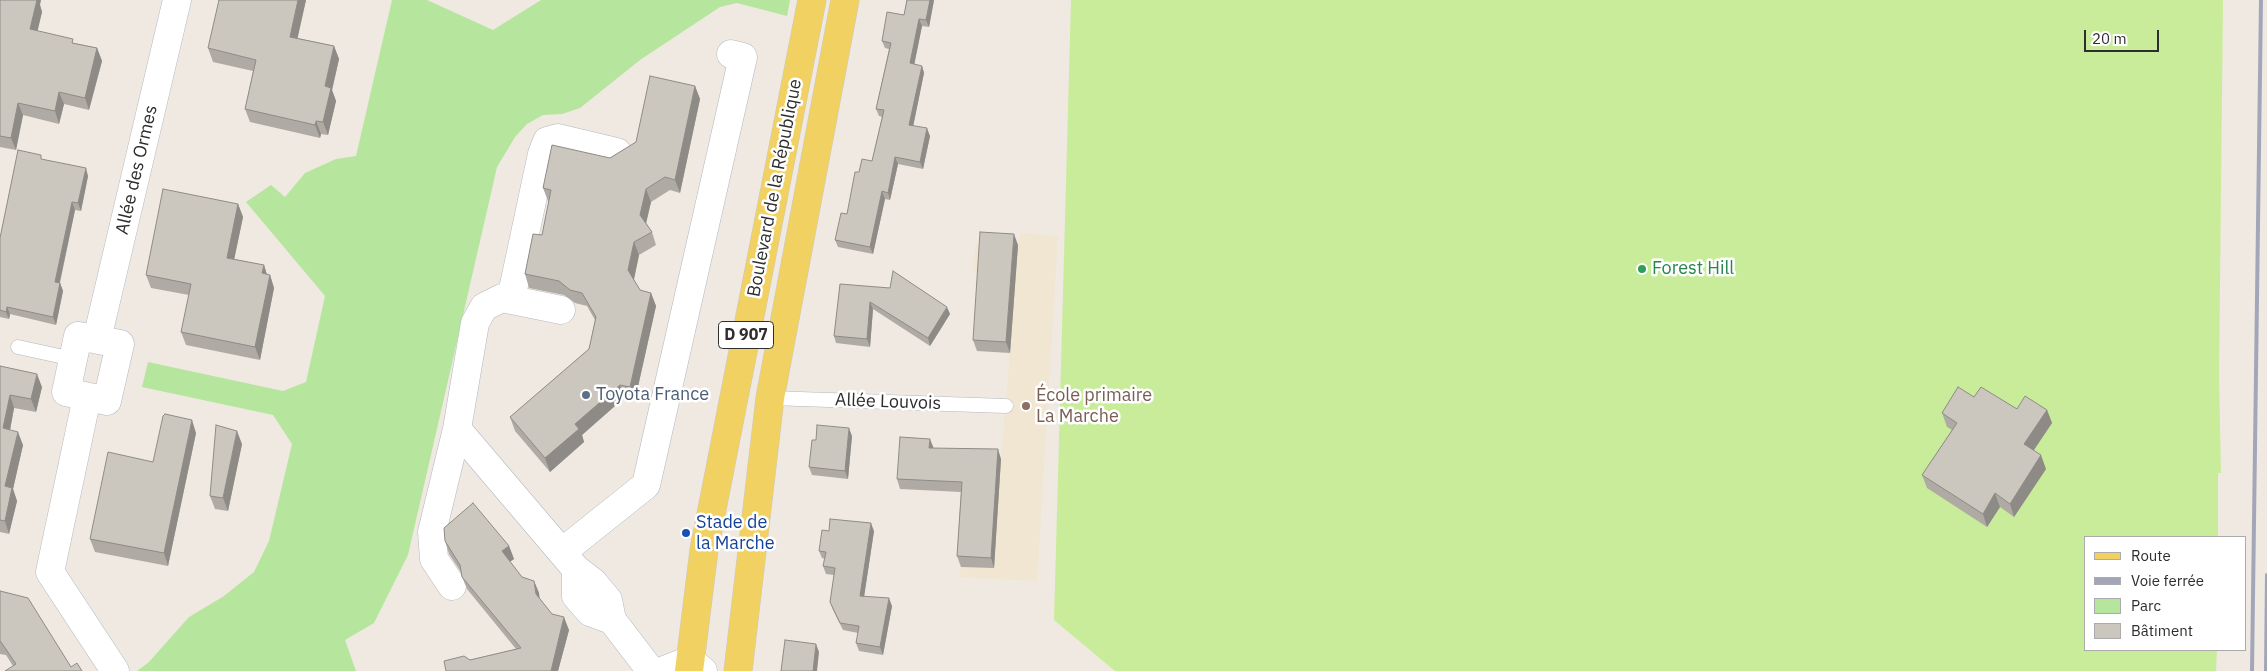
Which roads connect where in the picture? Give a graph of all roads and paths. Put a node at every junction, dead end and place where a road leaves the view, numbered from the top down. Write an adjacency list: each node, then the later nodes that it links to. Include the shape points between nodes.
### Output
1 (177, 0): 8 (street, Allée des Ormes)
2 (812, 0): 17 (main road, Boulevard de la République / D 907, via 706,540)
3 (844, 0): 12 (main road, Boulevard de la République / D 907)
4 (731, 54): 15 (street, via 742,57 646,485)
5 (617, 152): 6 (street, via 558,138 547,141)
6 (511, 299): 7 (street); 14 (street, via 502,298 484,307 475,323)
7 (561, 310)
8 (97, 339): 10 (street, via 78,336); 11 (street, via 120,344 106,401)
9 (18, 347): 10 (lane)
10 (73, 359): 11 (street, via 66,392)
11 (87, 397): 18 (street, via 50,572)
12 (770, 398): 13 (lane, Allée Louvois); 21 (main road, Boulevard de la République / D 907)
13 (1006, 406)
14 (457, 429): 15 (street); 16 (street, via 432,532 434,559)
15 (569, 561): 19 (street, via 608,600 612,620)
16 (452, 586)
17 (694, 667): 20 (street)
18 (115, 671)
19 (651, 671)
20 (662, 671)
21 (738, 671)

